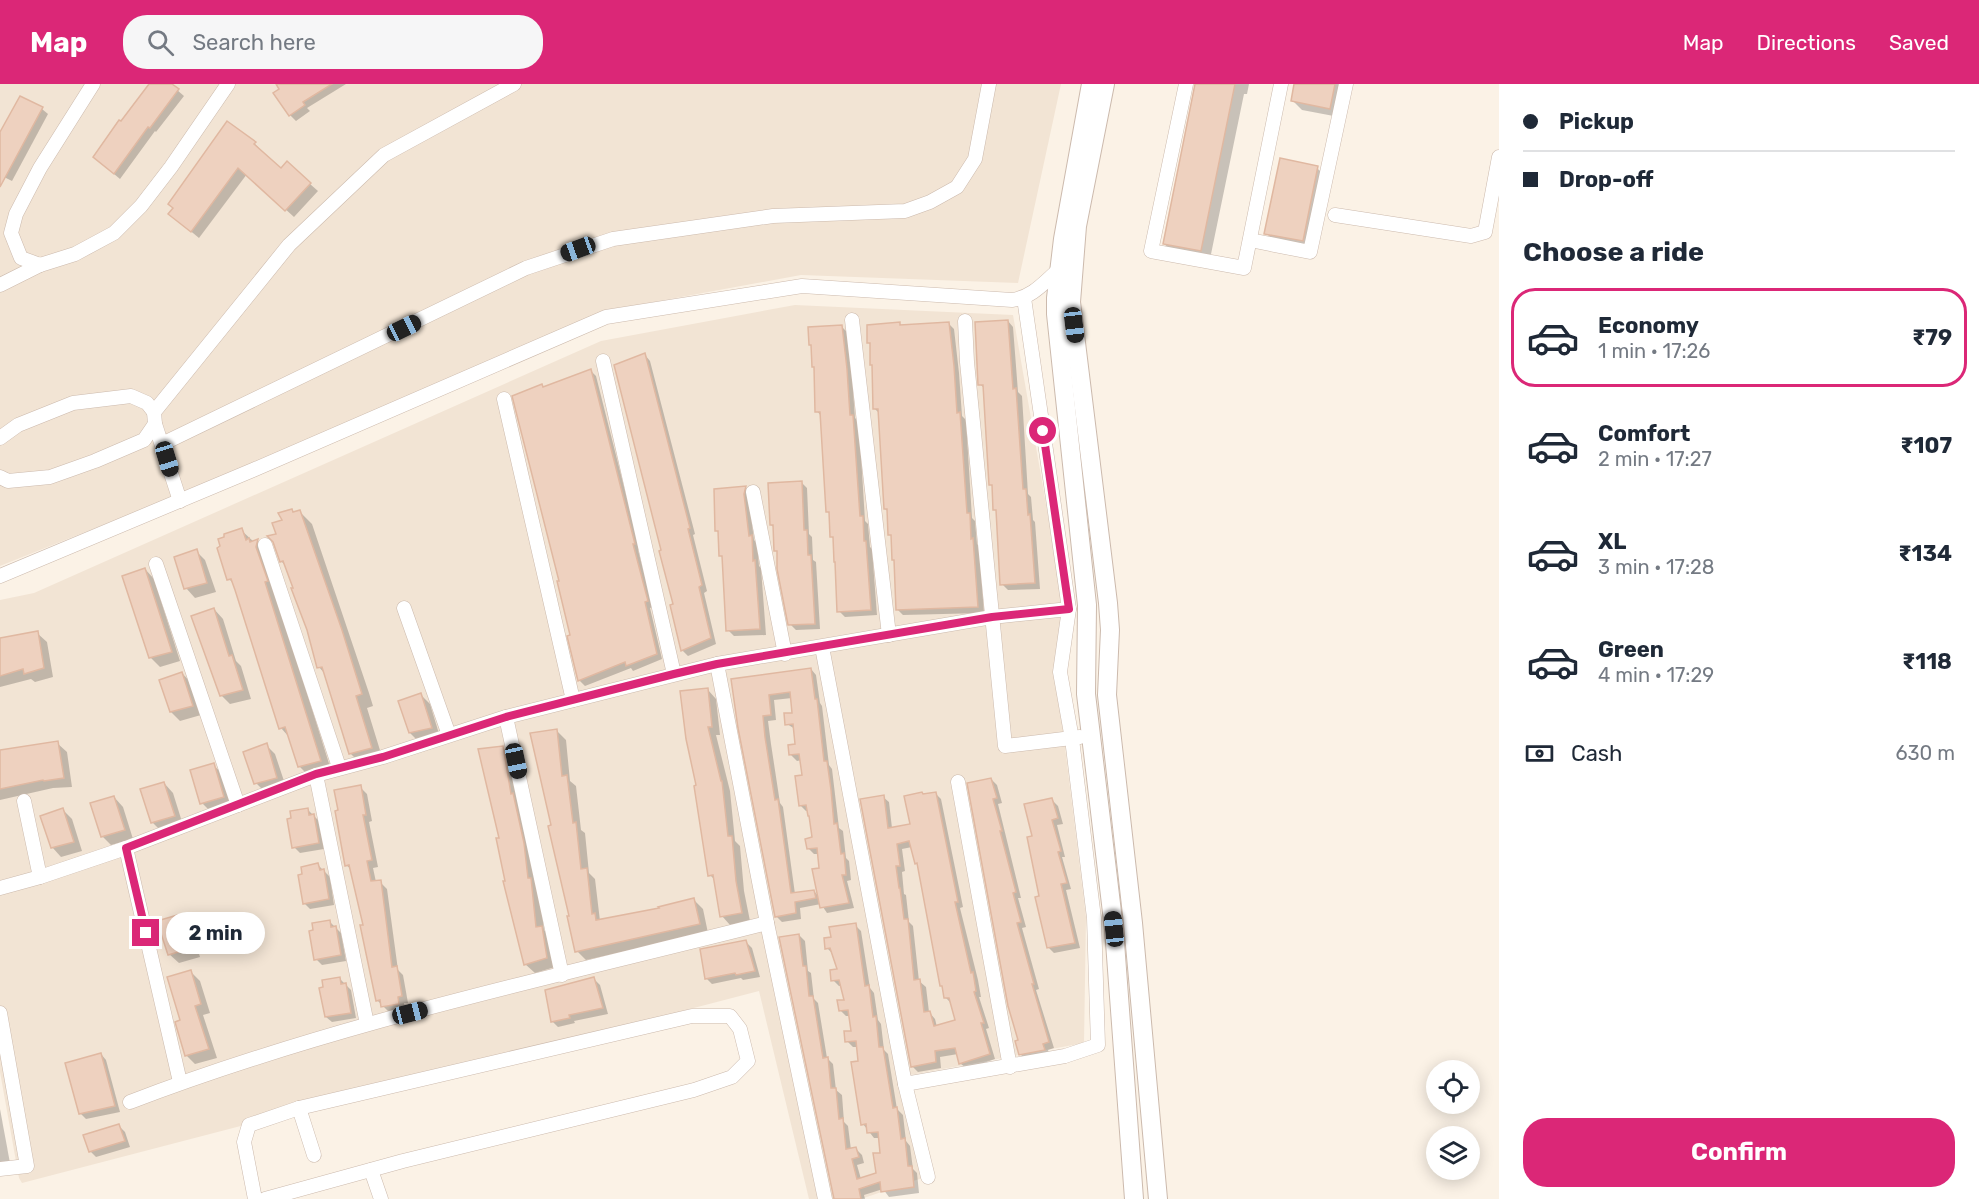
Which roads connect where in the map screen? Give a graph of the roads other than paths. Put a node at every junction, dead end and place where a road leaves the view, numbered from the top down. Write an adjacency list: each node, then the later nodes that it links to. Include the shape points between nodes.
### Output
1 (93, 84): 14 (street, via 16,214 11,233 21,258)
2 (228, 84): 14 (street, via 171,167 114,234 75,255)
3 (514, 84): 22 (street, via 384,155 289,245)
4 (989, 84): 24 (street, via 975,159 957,187 930,202 905,211 773,216 687,227 578,249 526,268)
5 (1091, 84): 15 (street)
6 (1105, 84): 13 (street)
7 (1186, 84): 12 (street, via 1151,251 1244,268)
8 (1281, 84): 12 (street)
9 (1346, 84): 12 (street, via 1310,252)
10 (1499, 157): 11 (street, via 1485,232 1471,236)
11 (1335, 215)
12 (1250, 240)
13 (1074, 259): 15 (street); 70 (street, via 1071,302 1108,603 1107,695)
14 (40, 265): 16 (street)
15 (1059, 270): 17 (street); 42 (street, via 1056,314 1087,612 1086,694)
16 (0, 285)
17 (1024, 298): 27 (street, via 986,300 802,286 606,317); 32 (street)
18 (852, 320): 34 (street)
19 (965, 321): 33 (street)
20 (603, 361): 38 (street)
21 (504, 399): 39 (street)
22 (155, 418): 23 (street, via 147,403 131,396 73,403 18,425); 24 (street); 25 (street, via 144,440 95,461 50,477 8,481)
23 (0, 438)
24 (162, 444): 27 (street)
25 (0, 477)
26 (753, 492): 36 (street)
27 (180, 501): 30 (street)
28 (265, 545): 44 (street)
29 (156, 564): 48 (street)
30 (0, 576)
31 (404, 608): 41 (street)
32 (1069, 609): 33 (street); 43 (street, via 1060,672)
33 (992, 617): 34 (street); 43 (street, via 1005,746)
34 (889, 635): 35 (street)
35 (822, 647): 36 (street); 58 (street)
36 (785, 654): 37 (street)
37 (717, 664): 38 (street); 52 (street)
38 (674, 674): 39 (street)
39 (573, 700): 40 (street)
40 (506, 717): 41 (street); 53 (street)
41 (449, 735): 44 (street)
42 (1091, 736): 43 (street); 69 (street, via 1114,929)
43 (1072, 739): 56 (street, via 1094,918 1098,1045)
44 (339, 767): 45 (street)
45 (316, 774): 48 (street); 55 (street)
46 (958, 782): 56 (street)
47 (24, 801): 50 (street)
48 (237, 805): 49 (street)
49 (126, 848): 50 (street); 57 (street)
50 (40, 877): 51 (street)
51 (0, 888)
52 (767, 923): 53 (street); 68 (street)
53 (562, 975): 55 (street)
54 (0, 1013): 62 (street, via 27,1166)
55 (367, 1024): 57 (street)
56 (1011, 1067): 58 (street)
57 (180, 1082): 59 (street)
58 (906, 1084): 64 (street)
59 (130, 1102)
60 (299, 1108): 61 (street); 63 (street, via 692,1016 730,1016 740,1029 748,1061 732,1077); 65 (street, via 249,1125 244,1142)
61 (314, 1155)
62 (0, 1169)
63 (371, 1170): 66 (street); 67 (street)
64 (928, 1177)
65 (255, 1199)
66 (265, 1199)
67 (381, 1199)
68 (825, 1199)
69 (1134, 1199)
70 (1158, 1199)

